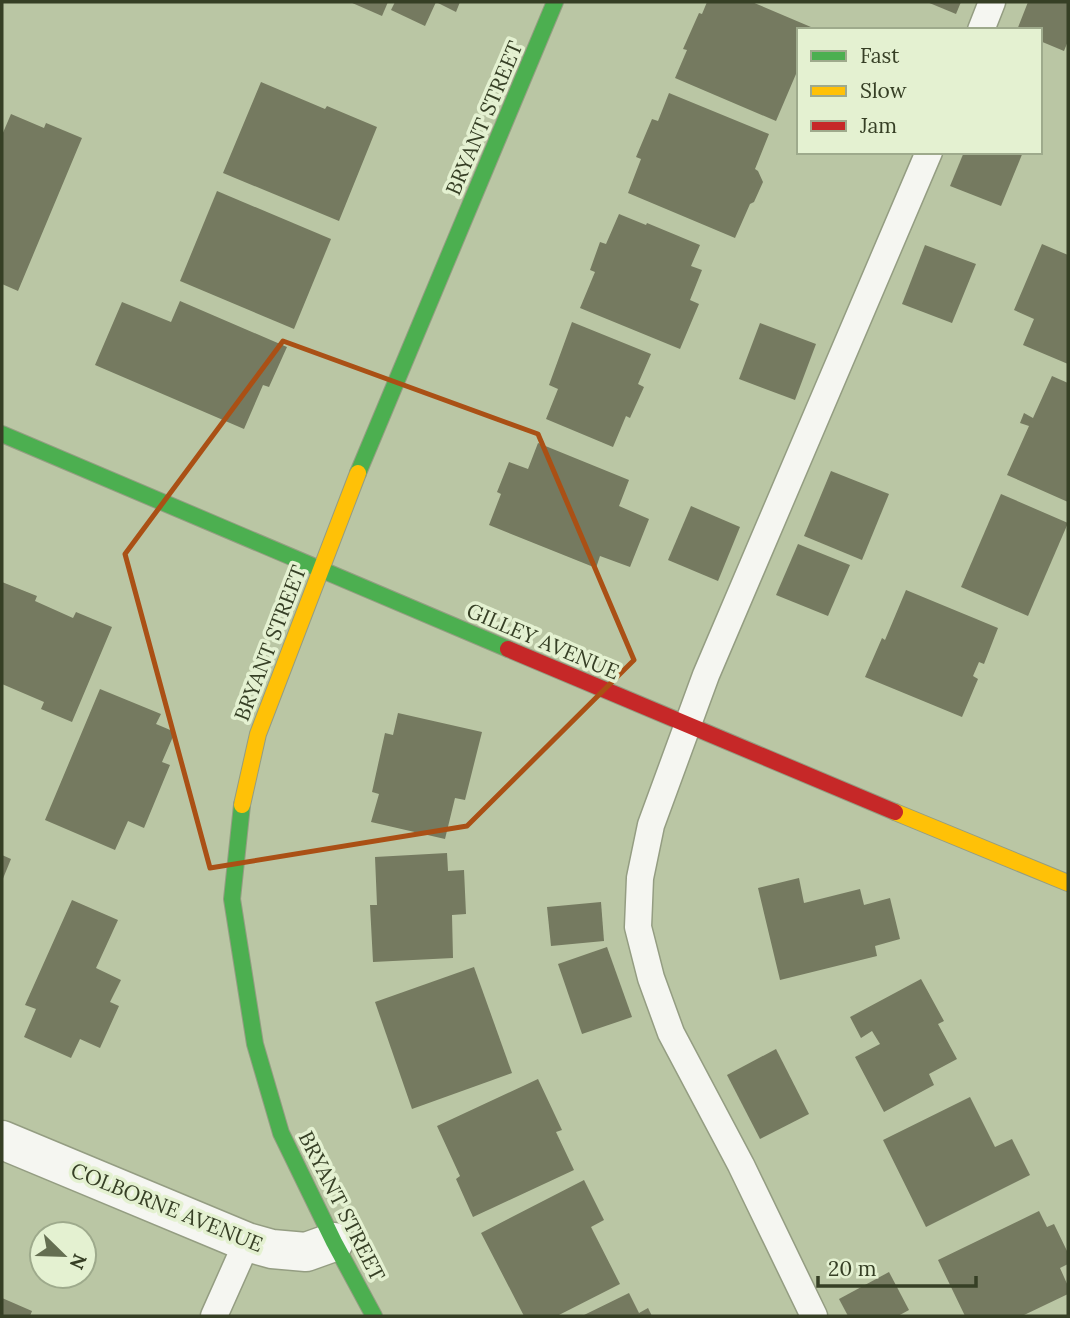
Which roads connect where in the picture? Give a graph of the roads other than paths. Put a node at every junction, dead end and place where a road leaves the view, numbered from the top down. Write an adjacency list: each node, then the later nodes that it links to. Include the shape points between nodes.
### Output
1 (555, 2): 6 (street, BRYANT STREET)
2 (992, 2): 3 (lane)
3 (982, 28)
4 (928, 154): 7 (lane)
5 (2, 434): 6 (street, GILLEY AVENUE)
6 (321, 568): 7 (street, GILLEY AVENUE); 11 (street, BRYANT STREET, via 258,734 239,818 232,899 253,1031 281,1133)
7 (687, 726): 8 (street, GILLEY AVENUE); 14 (lane, via 651,825 640,878 638,927 671,1033)
8 (1068, 883)
9 (2, 1140): 10 (street, COLBORNE AVENUE)
10 (247, 1242): 11 (street, COLBORNE AVENUE, via 306,1252); 12 (lane)
11 (334, 1242): 13 (street, BRYANT STREET)
12 (214, 1316)
13 (374, 1316)
14 (814, 1316)

